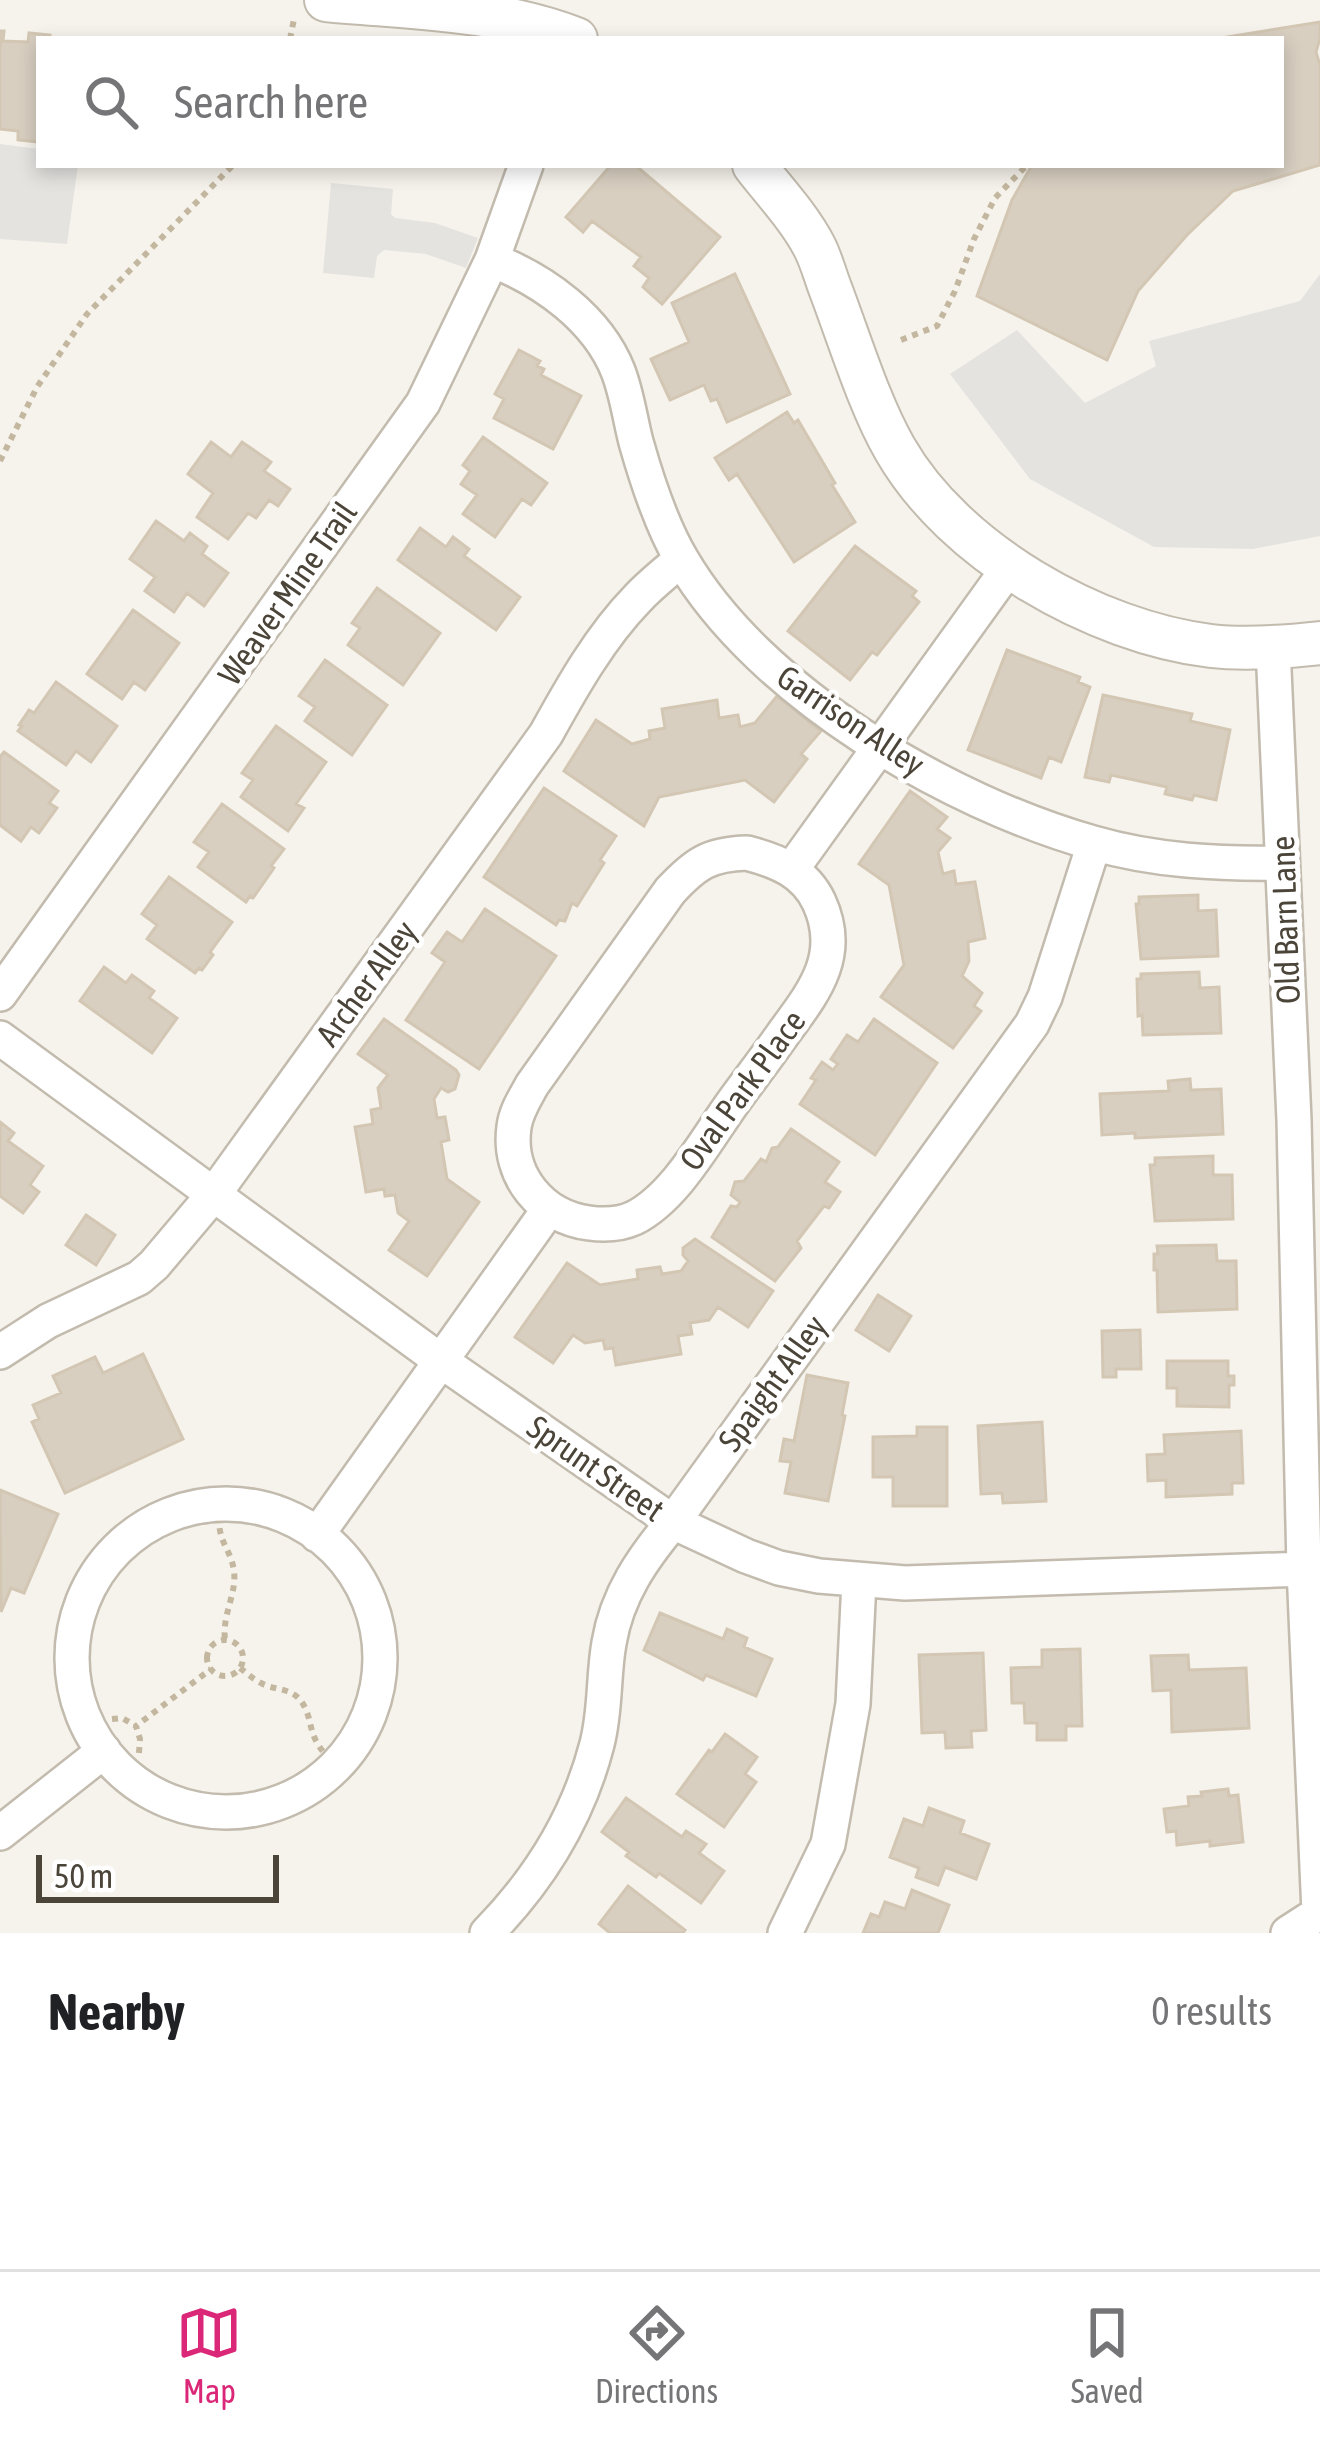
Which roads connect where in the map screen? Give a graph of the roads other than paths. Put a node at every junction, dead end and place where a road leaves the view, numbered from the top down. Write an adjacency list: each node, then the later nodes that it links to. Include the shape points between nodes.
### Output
1 (326, 0): 2 (street, via 476,14)
2 (566, 36)
3 (525, 168): 5 (street, Weaver Mine Trail)
4 (756, 168): 7 (street, via 814,245 893,446 917,484)
5 (492, 260): 6 (street, Garrison Alley, via 541,282 608,350); 14 (street, Weaver Mine Trail, via 423,403)
6 (681, 559): 10 (street, Garrison Alley, via 777,674); 17 (street, Archer Alley, via 614,625 546,734)
7 (1010, 566): 9 (street, via 1126,626 1210,646); 10 (street)
8 (1320, 643): 9 (street)
9 (1273, 647): 12 (street, Old Barn Lane)
10 (882, 747): 11 (street, Garrison Alley, via 1012,814); 13 (street)
11 (1094, 844): 12 (street, Garrison Alley, via 1192,861); 21 (street, Spaight Alley, via 1032,1024)
12 (1282, 863): 16 (street, Old Barn Lane)
13 (792, 869): 18 (street, via 747,853 704,860 670,891 605,980 532,1085 514,1126 518,1169); 18 (street, Oval Park Place, via 816,895 828,929 813,993 664,1197 629,1221 603,1225)
14 (0, 994)
15 (0, 1038): 17 (street, Sprunt Street)
16 (1307, 1120): 23 (street, Old Barn Lane)
17 (214, 1193): 19 (street, Archer Alley, via 140,1278); 20 (street, Sprunt Street)
18 (549, 1209): 20 (street)
19 (0, 1352)
20 (441, 1361): 21 (street, Sprunt Street); 22 (street)
21 (673, 1522): 24 (street, Sprunt Street, via 779,1568); 28 (street, Spaight Alley, via 644,1556 615,1615 598,1740 566,1829)
22 (316, 1534): 25 (street, via 271,1511 219,1503 150,1525 113,1554 86,1593 72,1661 90,1732); 25 (street, via 359,1581 379,1641 373,1703 336,1766 286,1800 214,1812 144,1788 121,1772)
23 (1304, 1569): 24 (street, Sprunt Street); 27 (street, Old Barn Lane)
24 (859, 1581): 29 (street, via 853,1704 827,1844)
25 (118, 1756): 26 (street)
26 (0, 1833)
27 (1319, 1913): 30 (street, Old Barn Lane)
28 (487, 1933)
29 (785, 1933)
30 (1288, 1933)

